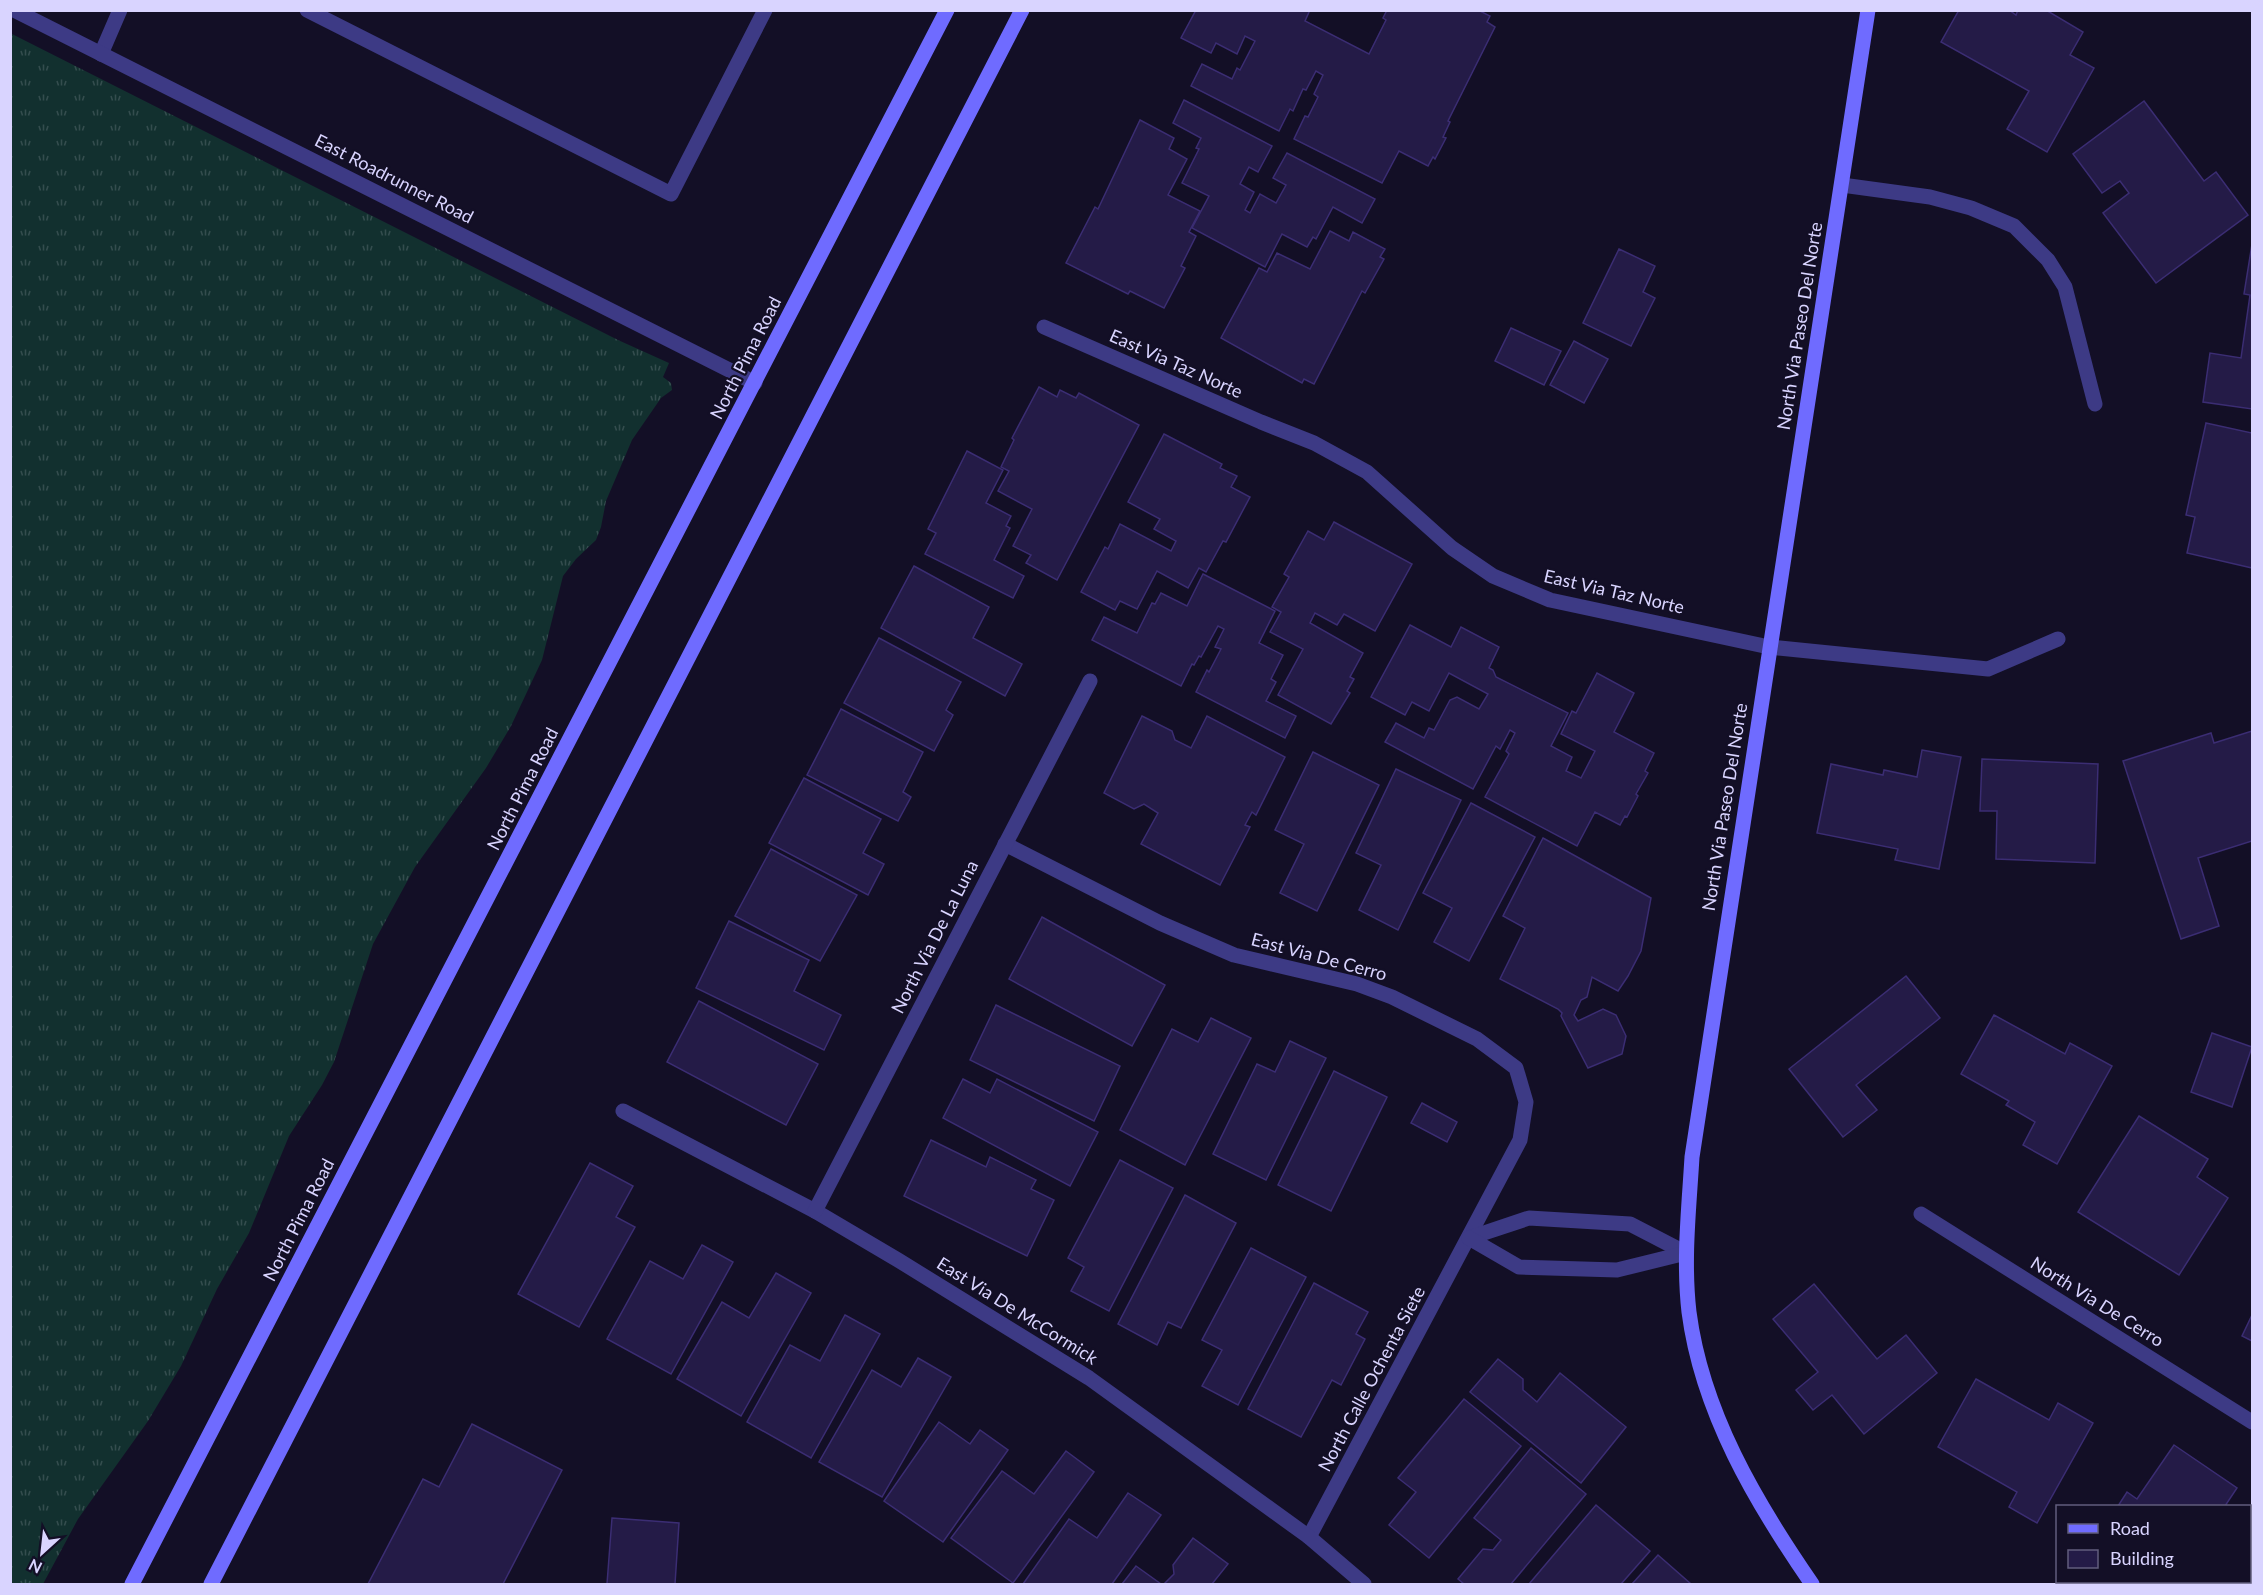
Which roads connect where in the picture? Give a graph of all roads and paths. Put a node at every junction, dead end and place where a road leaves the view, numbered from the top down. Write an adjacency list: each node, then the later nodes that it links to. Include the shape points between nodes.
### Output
1 (14, 10): 8 (street, East Roadrunner Road)
2 (120, 10): 8 (street)
3 (307, 10): 4 (street, via 671,194)
4 (765, 10)
5 (947, 10): 11 (main road, North Pima Road)
6 (1022, 10): 25 (main road)
7 (1868, 10): 9 (main road, North Via Paseo Del Norte)
8 (101, 54): 11 (street, East Roadrunner Road)
9 (1842, 185): 12 (street, via 1930,197 2014,226 2048,260 2065,287); 14 (main road, North Via Paseo Del Norte)
10 (1044, 327): 14 (street, East Via Taz Norte, via 1314,443 1367,472 1452,548 1493,576 1550,600)
11 (756, 383): 24 (main road, North Pima Road)
12 (2095, 404)
13 (2058, 639): 14 (street, East Via Taz Norte, via 1988,669)
14 (1769, 647): 21 (main road, North Via Paseo Del Norte, via 1692,1157)
15 (1090, 681): 16 (street, North Via De La Luna)
16 (1005, 844): 18 (street, North Via De La Luna); 20 (street, East Via De Cerro, via 1160,923 1234,955 1357,984 1392,997 1477,1039 1516,1068 1526,1102 1520,1140)
17 (623, 1111): 18 (street, East Via De McCormick)
18 (815, 1211): 23 (street, East Via De McCormick, via 1089,1378)
19 (1922, 1214): 22 (street, North Via De Cerro)
20 (1469, 1238): 21 (street, via 1519,1266 1617,1270); 21 (street, via 1529,1218 1630,1224); 23 (street, North Calle Ochenta Siete)
21 (1686, 1253): 27 (main road, North Via Paseo Del Norte, via 1689,1312 1713,1405 1758,1501)
22 (2253, 1422)
23 (1309, 1538): 26 (street, East Via De McCormick)
24 (132, 1584)
25 (211, 1584)
26 (1364, 1584)
27 (1812, 1584)

